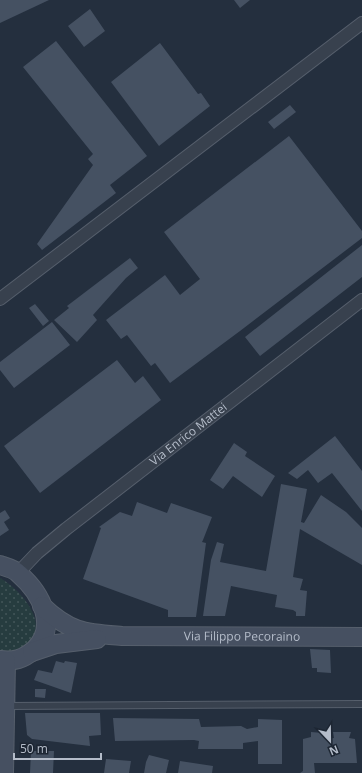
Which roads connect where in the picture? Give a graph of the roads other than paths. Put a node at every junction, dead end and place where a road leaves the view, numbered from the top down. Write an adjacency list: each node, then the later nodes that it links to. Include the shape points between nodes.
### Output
1 (362, 23): 2 (street)
2 (0, 299)
3 (362, 300): 5 (street, Via Enrico Mattei, via 66,529)
4 (0, 565): 5 (street)
5 (18, 573): 6 (street, via 35,592)
6 (42, 606): 7 (street, Via Filippo Pecoraino, via 67,626 91,633); 9 (street, via 47,620 45,634 42,643)
7 (122, 636): 8 (street, Via Filippo Pecoraino); 9 (street, Via Filippo Pecoraino, via 63,643)
8 (362, 637)
9 (32, 652): 10 (street, Via Filippo Pecoraino, via 24,658)
10 (3, 661): 12 (street)
11 (362, 704): 12 (lane)
12 (4, 706): 13 (street)
13 (4, 773)

